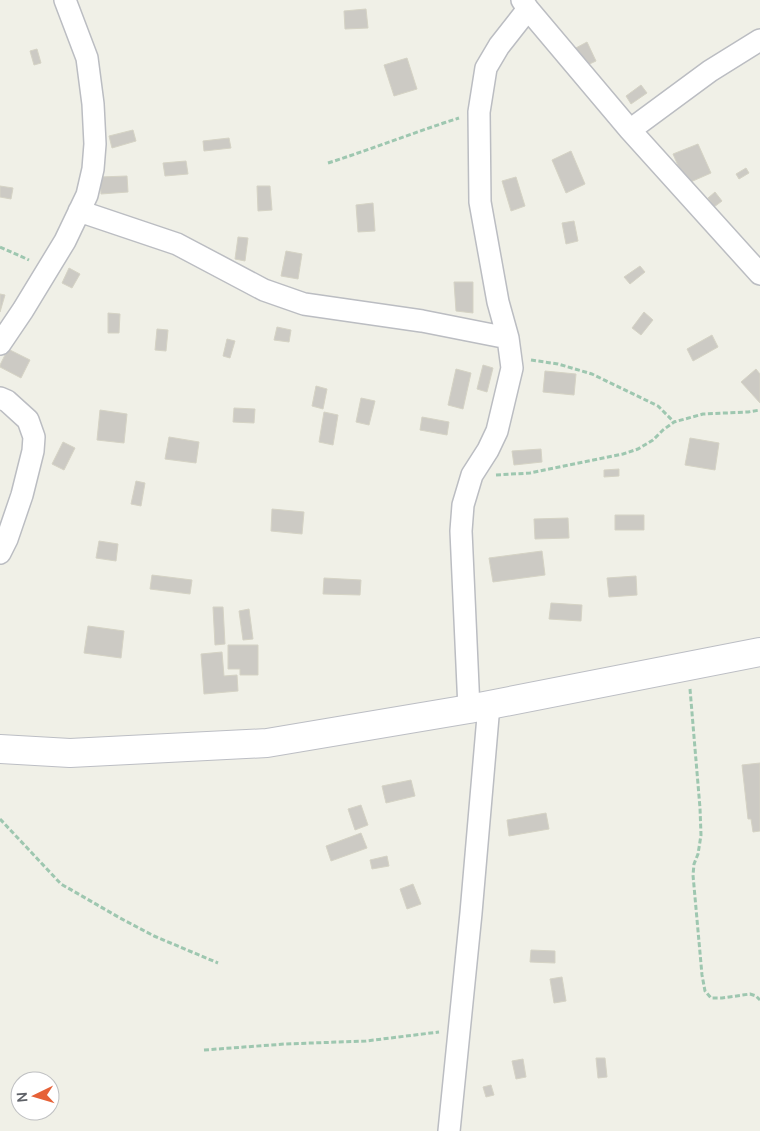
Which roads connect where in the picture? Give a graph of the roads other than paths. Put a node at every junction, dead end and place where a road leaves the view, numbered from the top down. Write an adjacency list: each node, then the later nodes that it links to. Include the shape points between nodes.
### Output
1 (65, 0): 5 (street, via 87,58 93,104 94,169)
2 (525, 4): 4 (street); 8 (street, via 486,68 479,112 480,202)
3 (760, 40): 4 (street, via 710,70)
4 (630, 130): 6 (street)
5 (79, 211): 7 (street, via 49,268); 8 (street, via 177,244 264,290 304,304 422,321)
6 (760, 274)
7 (0, 344)
8 (509, 347): 12 (street, via 512,368 497,431 472,475 463,505 461,531)
9 (0, 398): 10 (street, via 28,420 34,437 22,495)
10 (0, 553)
11 (760, 652): 12 (main road)
12 (479, 707): 13 (main road, via 267,743 70,753); 14 (street, via 471,913)
13 (0, 749)
14 (449, 1131)

